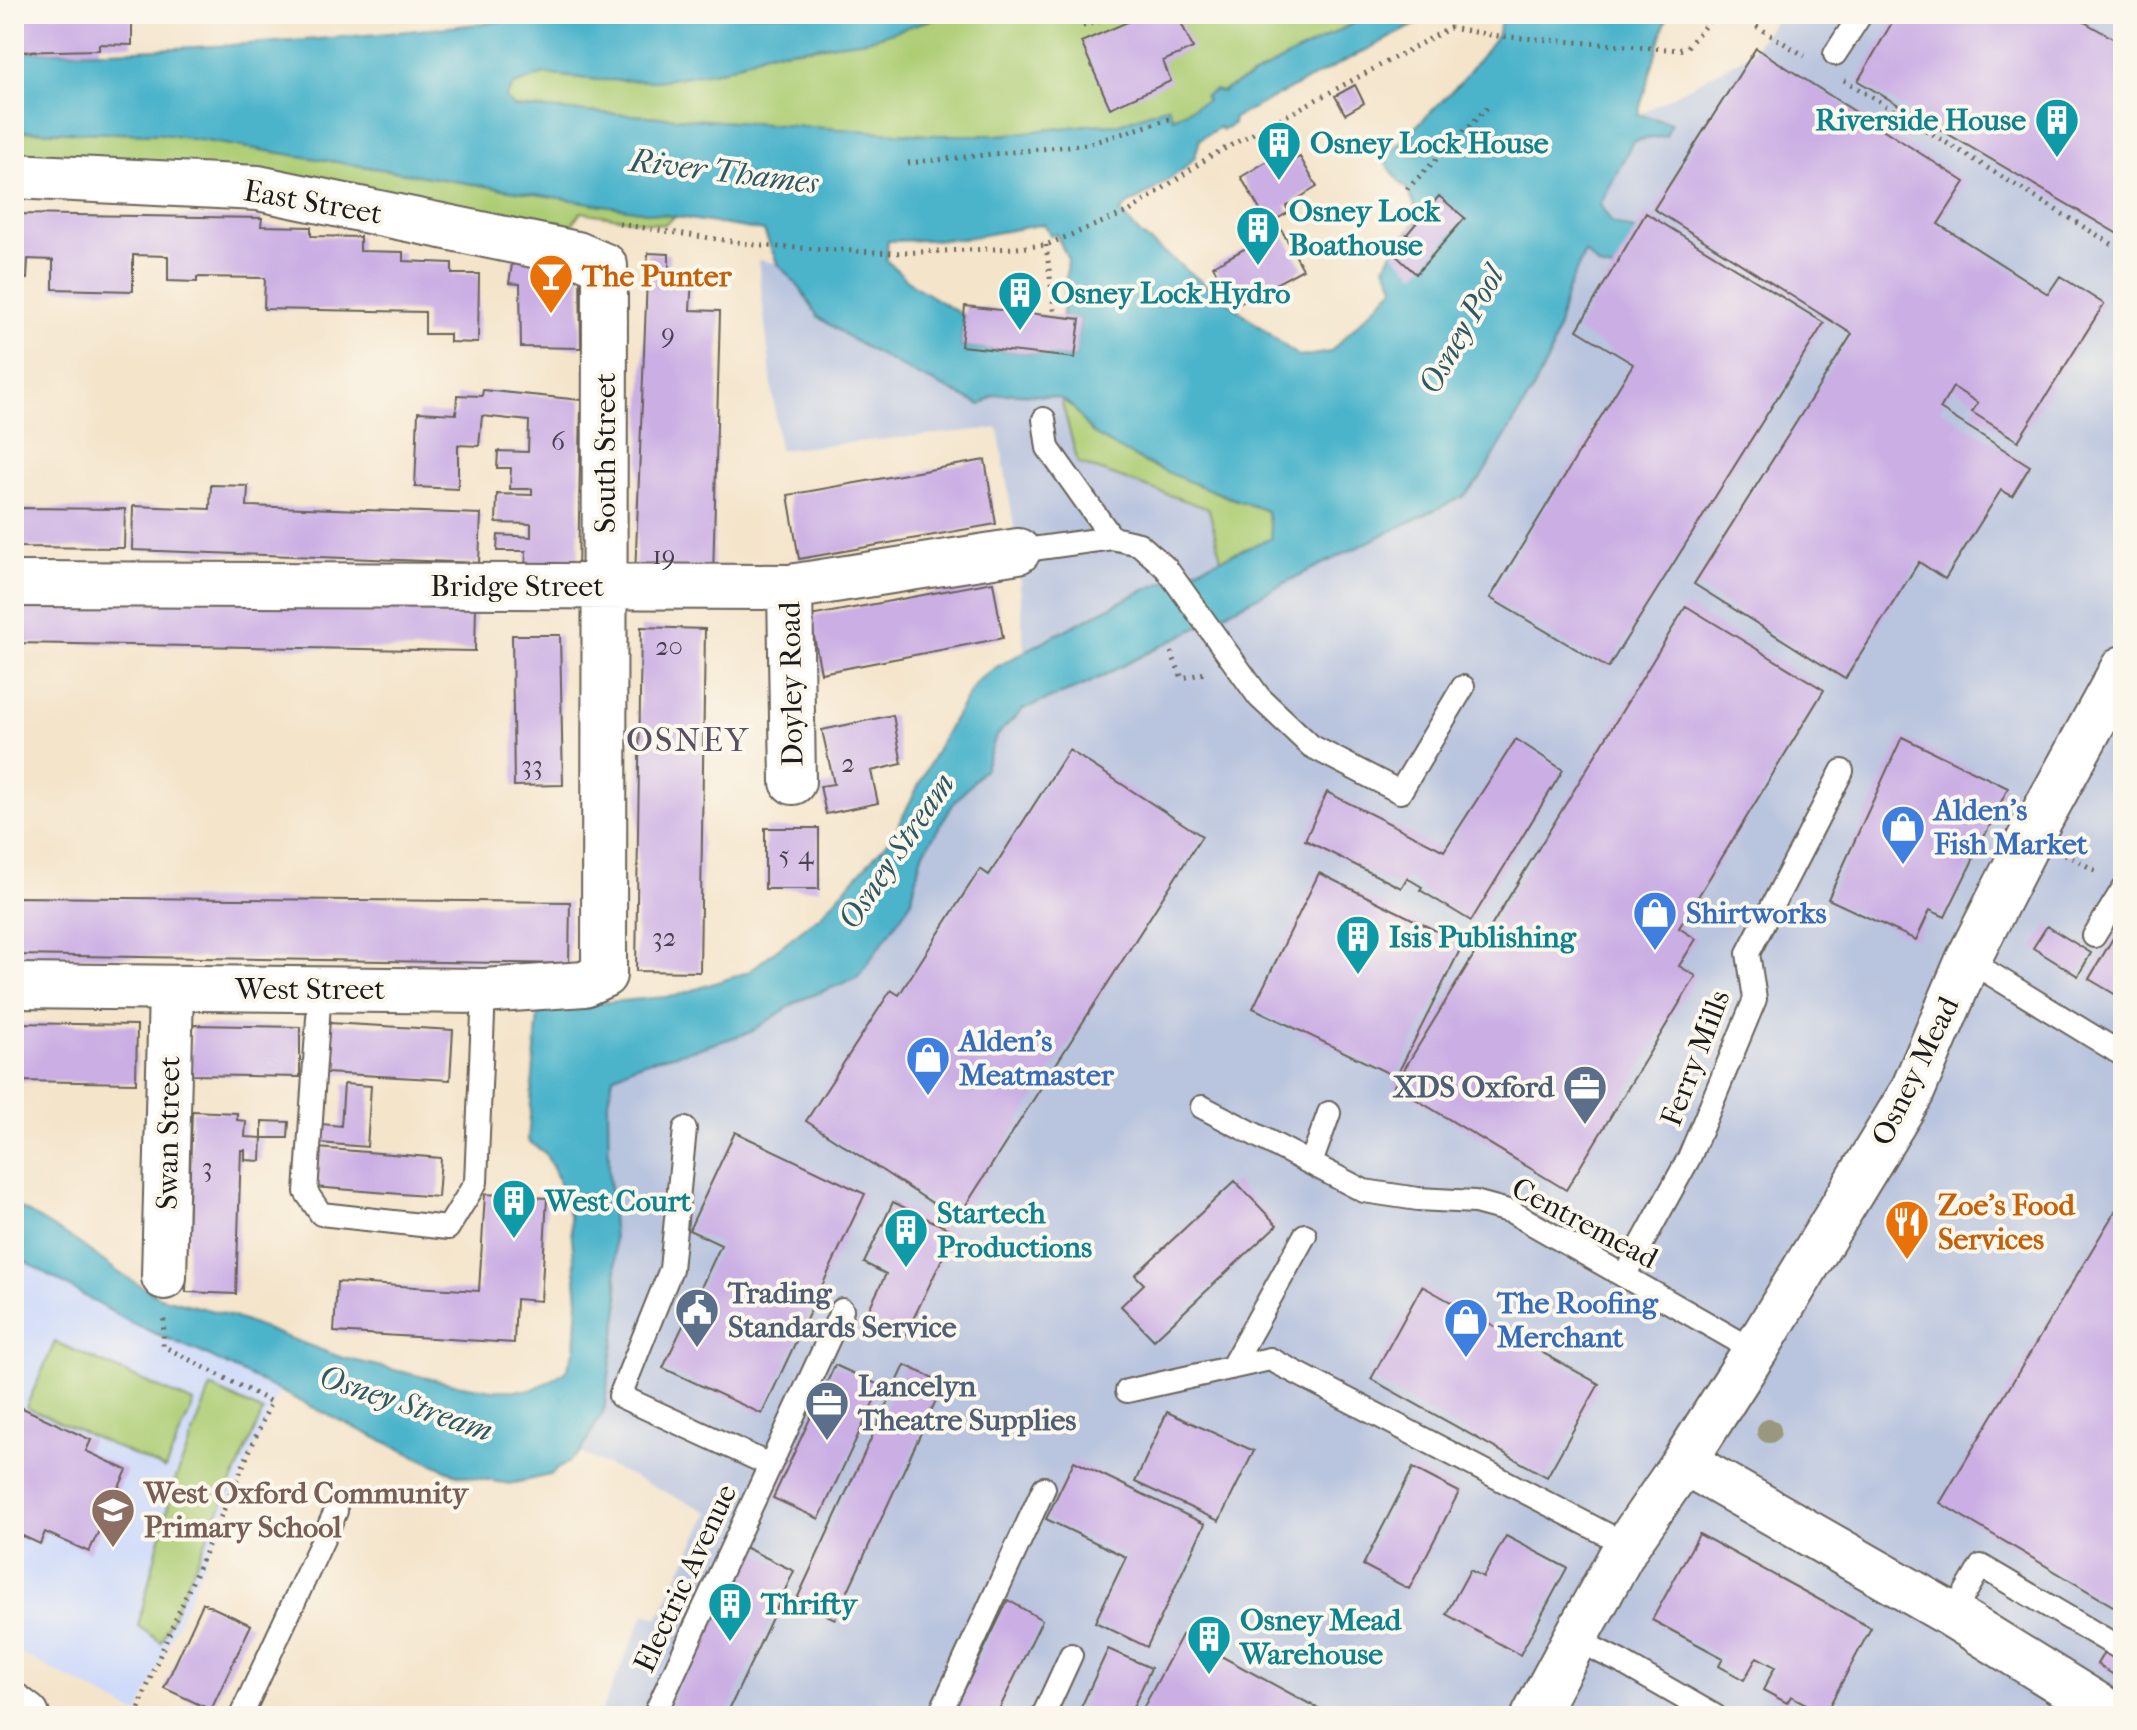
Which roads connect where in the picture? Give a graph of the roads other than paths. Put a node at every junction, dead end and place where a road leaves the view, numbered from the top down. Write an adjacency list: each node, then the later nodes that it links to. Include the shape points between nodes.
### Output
1 (1861, 14): 2 (lane)
2 (1826, 59)
3 (14, 176): 4 (street, East Street, via 258,188 577,254)
4 (605, 266): 9 (street, South Street)
5 (1044, 419): 6 (lane, via 1048,448)
6 (1112, 538): 7 (lane); 12 (lane, via 1139,544 1166,568 1259,697 1311,746 1400,792)
7 (1018, 551): 10 (street, Bridge Street)
8 (14, 584): 9 (street, Bridge Street)
9 (605, 587): 10 (street, Bridge Street); 18 (street, South Street)
10 (790, 587): 14 (street, Doyley Road)
11 (2123, 668): 17 (street, Osney Mead)
12 (1463, 687)
13 (1842, 771): 29 (lane, Ferry Mills, via 1748,953 1755,999 1689,1158)
14 (793, 782)
15 (2116, 884): 16 (lane)
16 (2094, 936)
17 (1968, 960): 23 (lane); 32 (street, Osney Mead, via 1912,1092)
18 (604, 975): 22 (street, West Street, via 584,984)
19 (14, 986): 20 (street, West Street)
20 (171, 989): 21 (street, West Street); 30 (street, Swan Street)
21 (320, 989): 22 (street, West Street); 22 (lane, via 306,1192 321,1214 448,1228 476,1182)
22 (484, 991)
23 (2123, 1055)
24 (1202, 1107): 27 (lane, Centremead)
25 (1329, 1113): 27 (lane)
26 (685, 1129): 36 (lane, via 671,1269 620,1396)
27 (1311, 1163): 29 (lane, Centremead, via 1364,1191 1475,1202 1512,1212)
28 (1305, 1235): 33 (lane)
29 (1624, 1276): 32 (lane, Centremead)
30 (164, 1277)
31 (842, 1310): 36 (lane, Electric Avenue)
32 (1755, 1351): 35 (street, Osney Mead)
33 (1231, 1368): 34 (lane); 39 (lane, via 1270,1359)
34 (1127, 1391)
35 (1684, 1462): 39 (street, Osney Mead); 40 (street)
36 (770, 1465): 47 (lane, Electric Avenue)
37 (1044, 1488): 48 (lane)
38 (336, 1511): 46 (lane)
39 (1627, 1545): 41 (street, Osney Mead)
40 (1952, 1615): 42 (lane, via 1981,1566); 52 (street)
41 (1575, 1639): 50 (street, Osney Mead); 51 (lane)
42 (2123, 1650)
43 (1071, 1655): 49 (lane)
44 (14, 1706): 45 (street)
45 (27, 1716)
46 (241, 1716)
47 (654, 1716)
48 (939, 1716)
49 (1043, 1716)
50 (1534, 1716)
51 (1715, 1716)
52 (2115, 1716)

